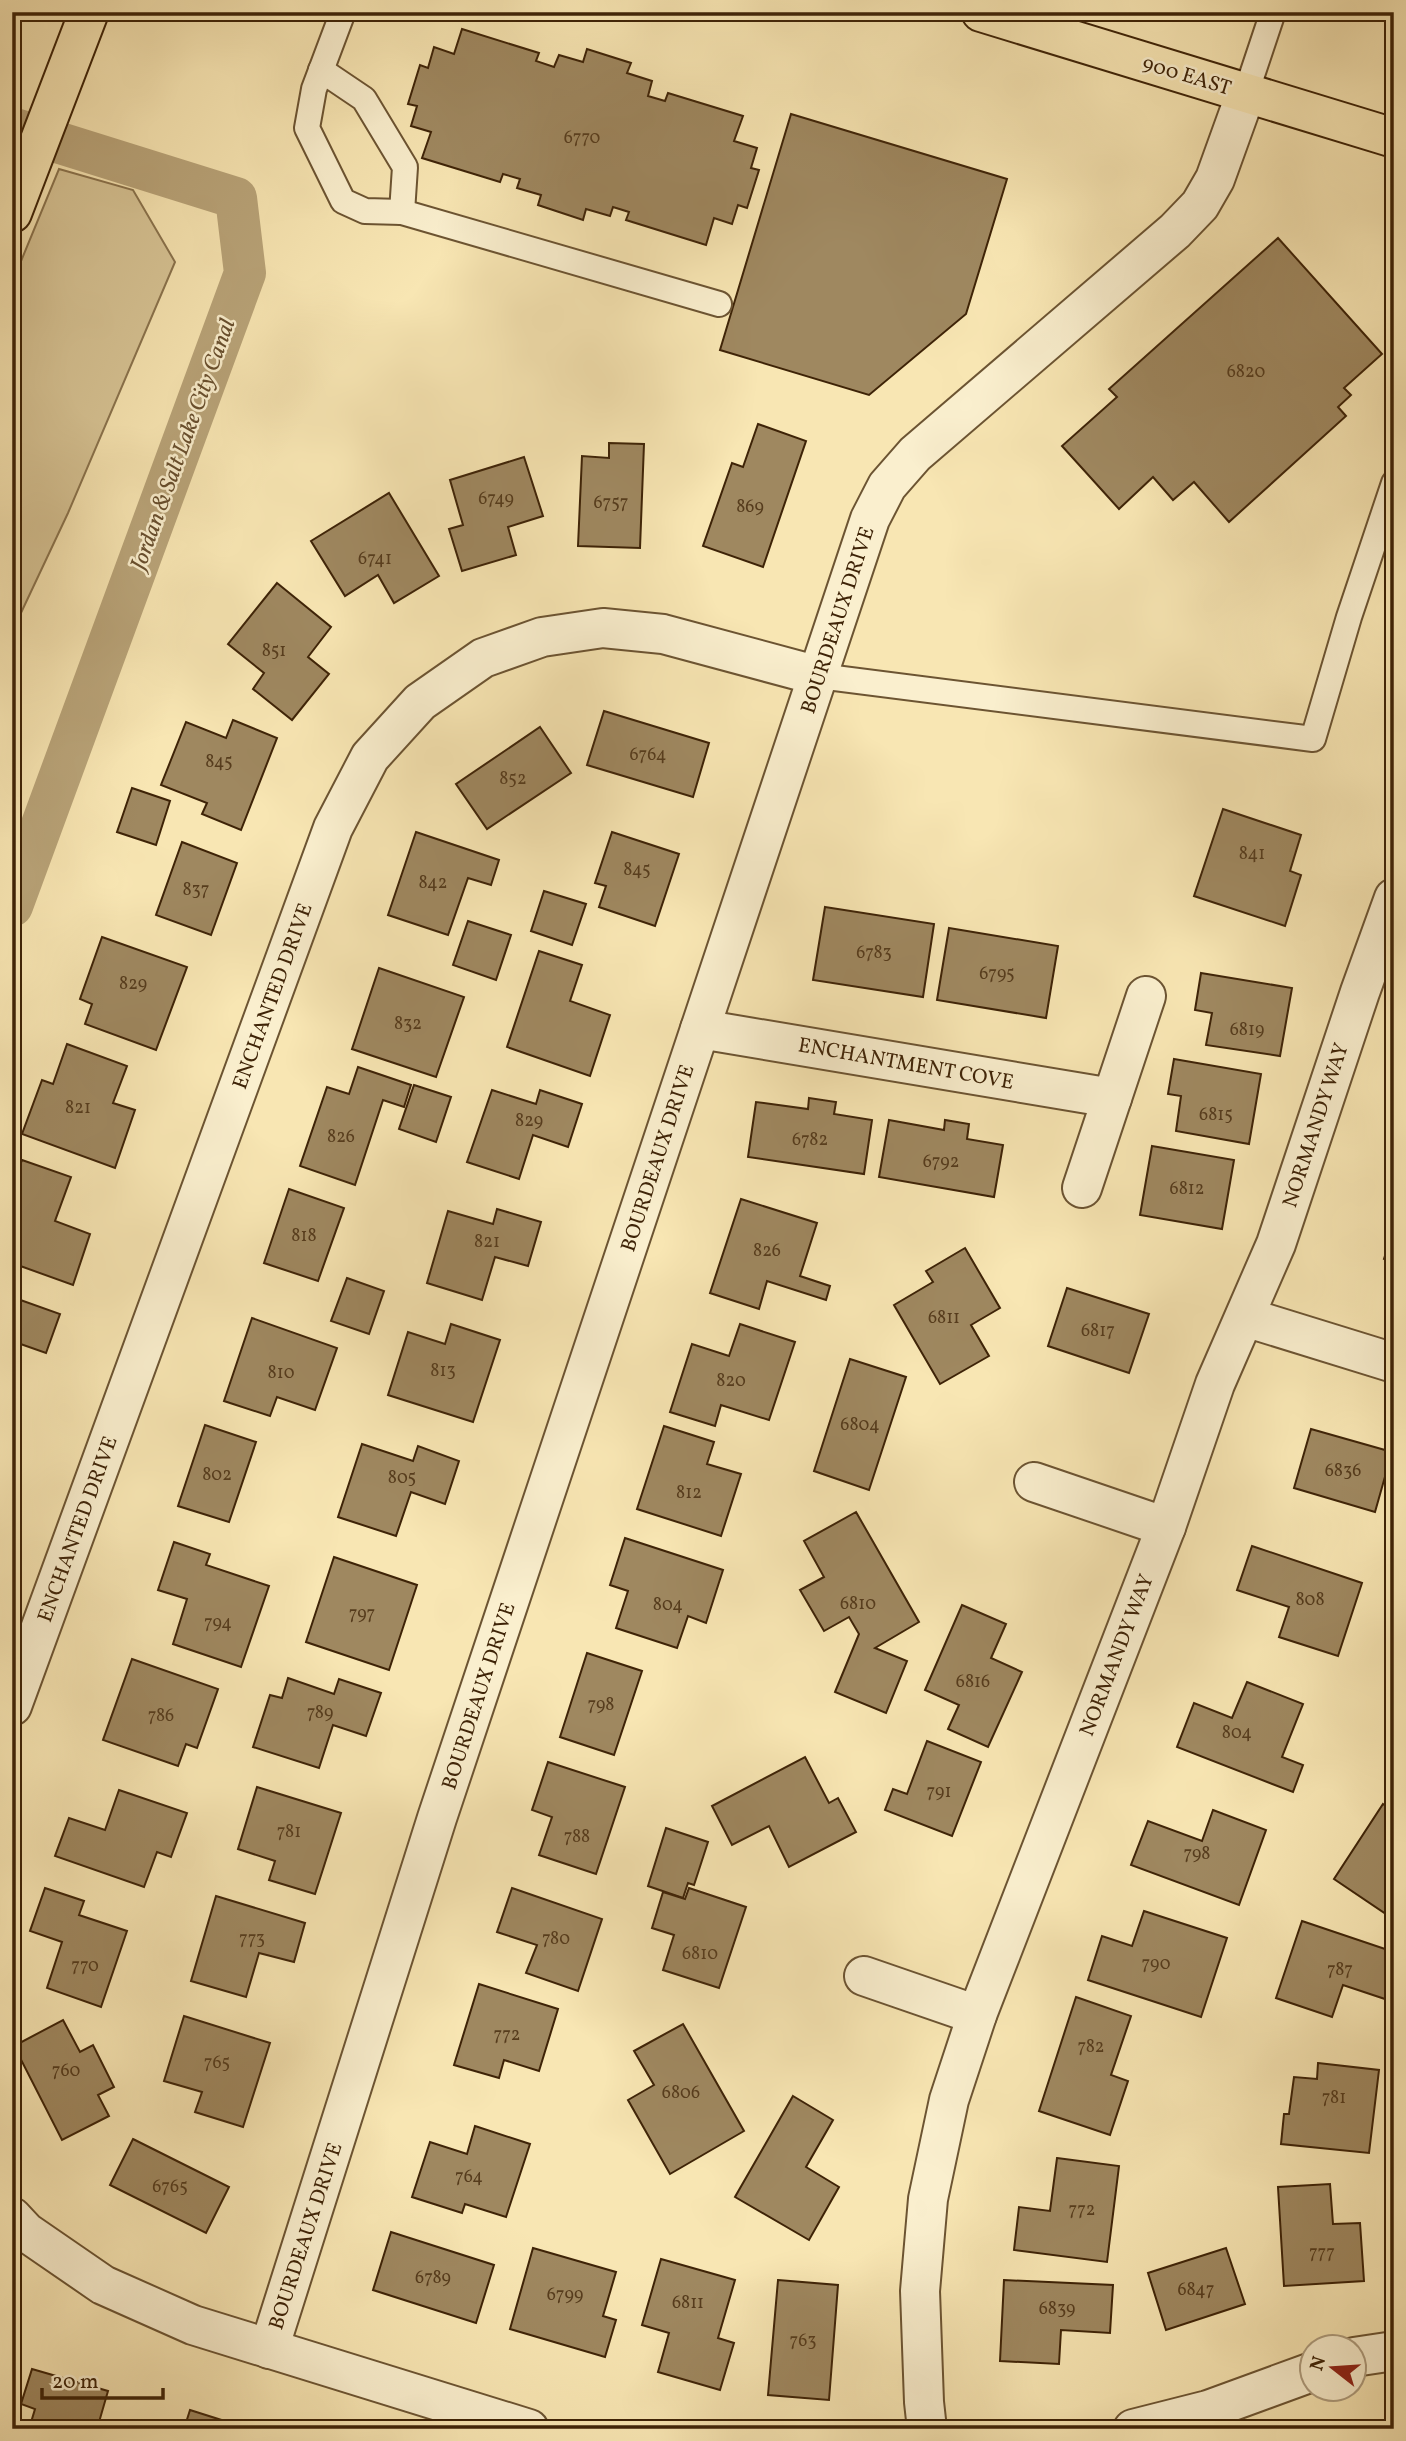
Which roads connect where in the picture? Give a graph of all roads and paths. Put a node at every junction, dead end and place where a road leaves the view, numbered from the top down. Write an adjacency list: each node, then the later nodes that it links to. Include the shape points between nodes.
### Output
1 (89, 12): 9 (main road)
2 (342, 12): 5 (lane)
3 (981, 12): 6 (main road, 900 EAST)
4 (1273, 12): 6 (lane)
5 (321, 70): 8 (lane, via 364,99 405,167); 8 (lane, via 307,128 343,201 365,211)
6 (1246, 93): 7 (main road, 900 EAST); 12 (street, BOURDEAUX DRIVE, via 1215,179 1200,205 915,454 887,486 870,519)
7 (1394, 138)
8 (402, 212): 10 (lane)
9 (12, 214)
10 (719, 304)
11 (1394, 483): 12 (lane, via 1313,739)
12 (819, 676): 15 (street, BOURDEAUX DRIVE); 22 (street, ENCHANTED DRIVE, via 663,634 603,628 542,637 483,658 430,694 370,757 333,828)
13 (1394, 898): 18 (street, NORMANDY WAY, via 1276,1244)
14 (1146, 996): 16 (street)
15 (700, 1029): 16 (street, ENCHANTMENT COVE); 26 (street, BOURDEAUX DRIVE, via 437,1818)
16 (1112, 1098): 17 (street)
17 (1082, 1188)
18 (1245, 1317): 19 (street); 21 (street, NORMANDY WAY, via 1215,1384)
19 (1394, 1363)
20 (1034, 1482): 21 (street)
21 (1166, 1527): 24 (street, NORMANDY WAY)
22 (12, 1706)
23 (864, 1976): 24 (street)
24 (977, 2015): 31 (street, NORMANDY WAY, via 949,2100 928,2199 920,2291)
25 (12, 2217): 26 (street, via 103,2285 193,2325)
26 (269, 2349): 30 (street)
27 (1394, 2351): 28 (street)
28 (1368, 2355)
29 (1298, 2377): 32 (street, via 1208,2410)
30 (529, 2429)
31 (927, 2429)
32 (1133, 2429)

